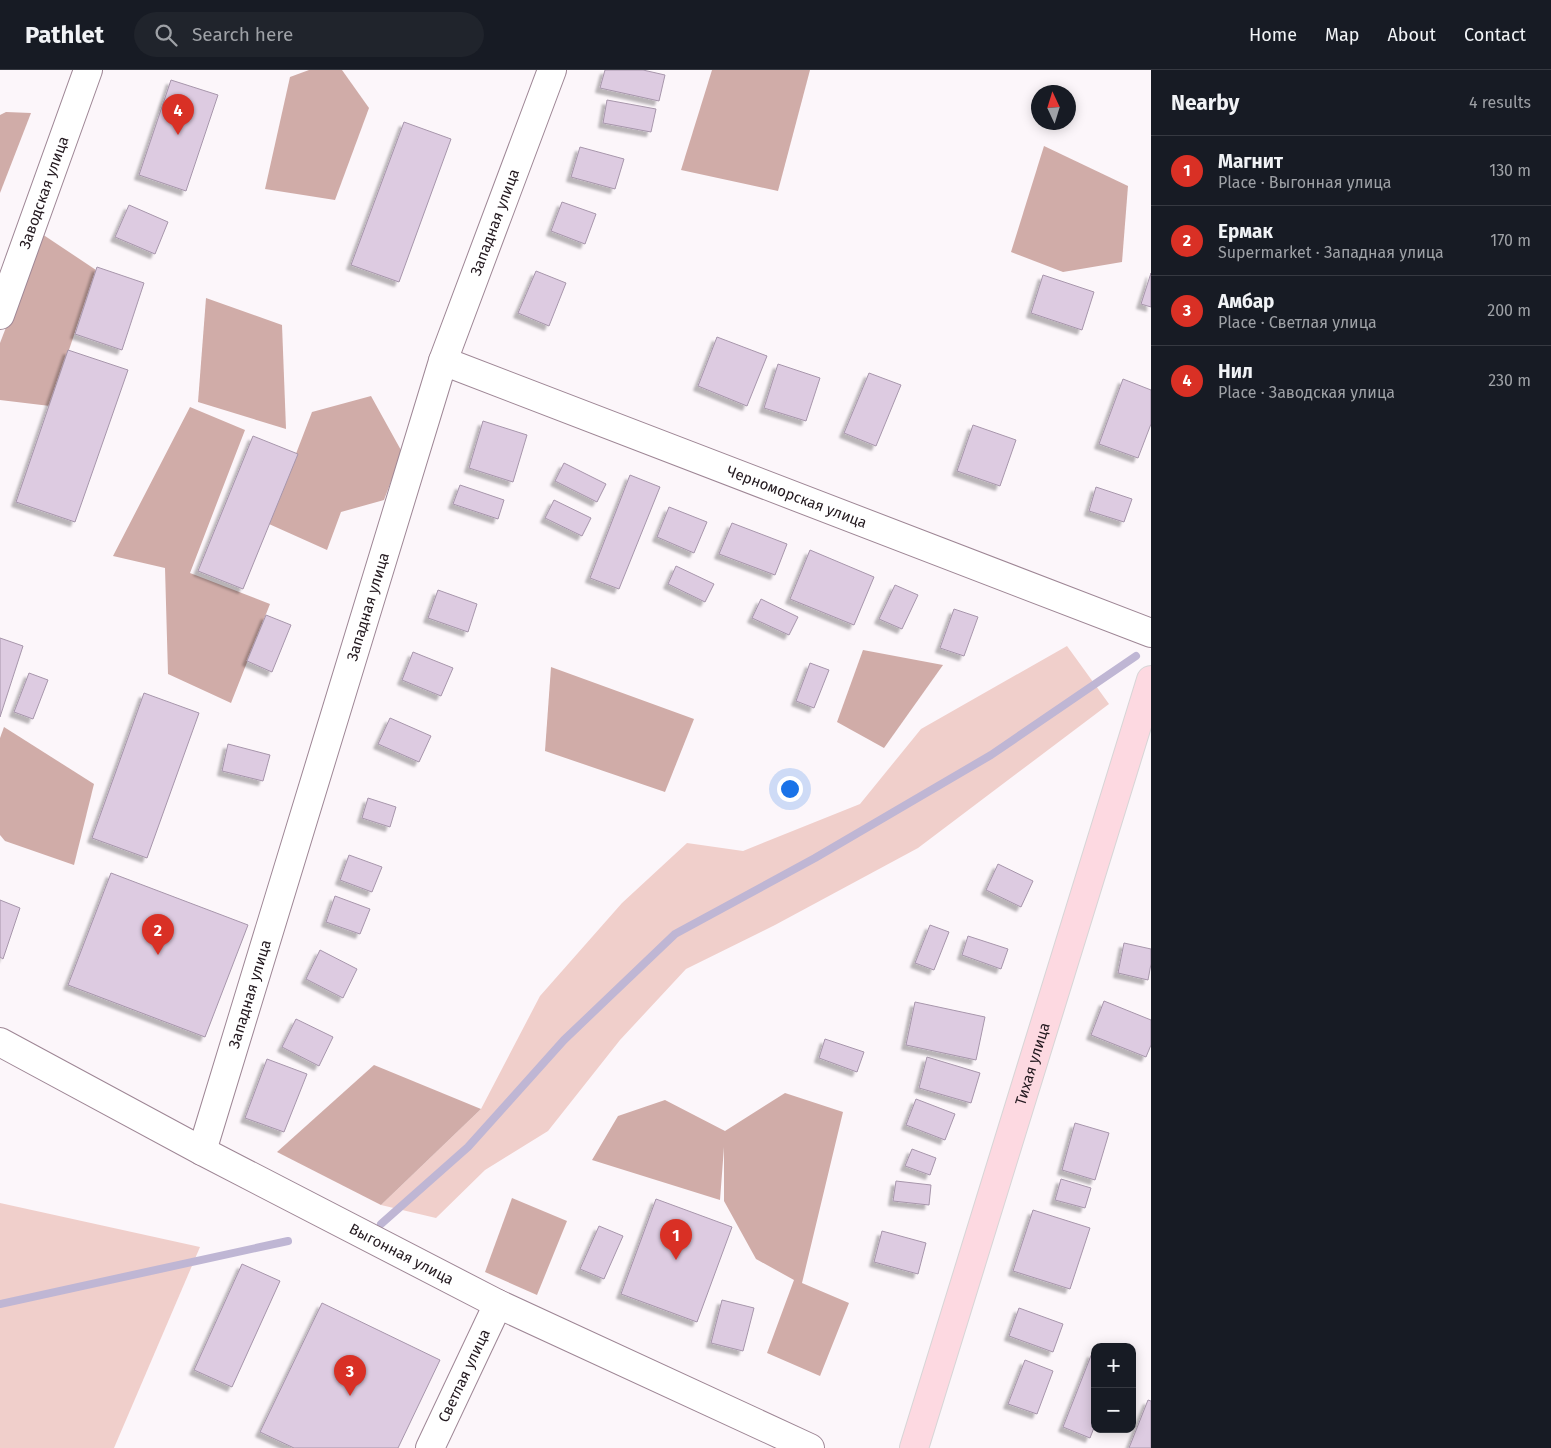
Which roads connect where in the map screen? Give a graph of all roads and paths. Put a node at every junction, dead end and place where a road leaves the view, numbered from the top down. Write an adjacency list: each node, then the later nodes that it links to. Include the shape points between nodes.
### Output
1 (88, 70): 3 (street, Заводская улица)
2 (552, 70): 4 (street, Западная улица)
3 (0, 315)
4 (443, 361): 5 (street, Черноморская улица); 8 (street, Западная улица)
5 (1151, 633)
6 (1151, 680): 12 (main road, Тихая улица)
7 (0, 1042): 8 (street, Выгонная улица)
8 (202, 1151): 9 (street, Выгонная улица)
9 (498, 1304): 10 (street, Светлая улица); 11 (street, Выгонная улица)
10 (430, 1448)
11 (810, 1448)
12 (914, 1448)

